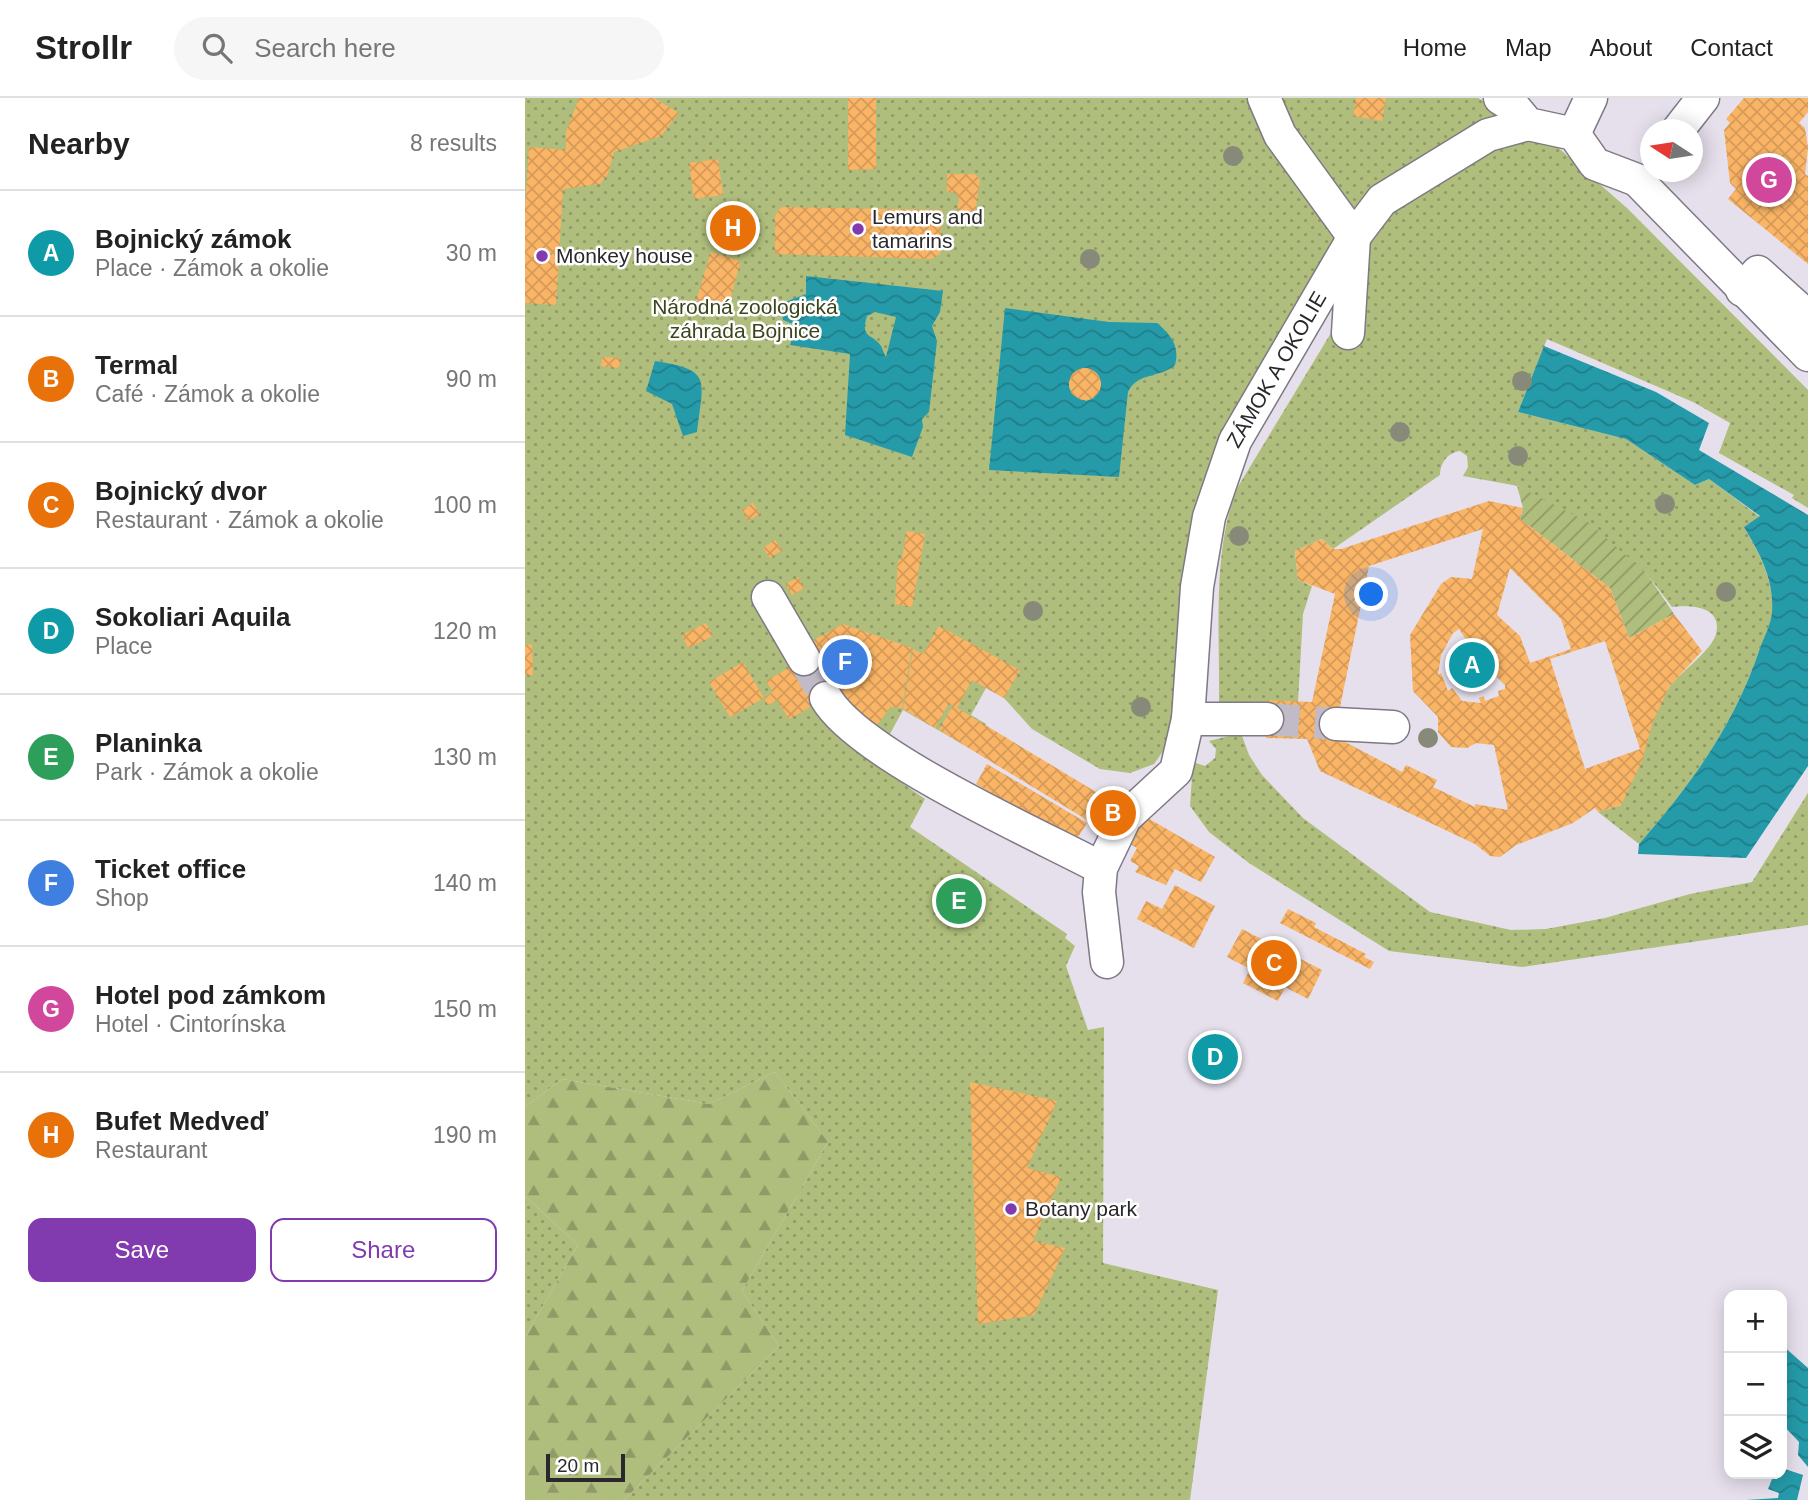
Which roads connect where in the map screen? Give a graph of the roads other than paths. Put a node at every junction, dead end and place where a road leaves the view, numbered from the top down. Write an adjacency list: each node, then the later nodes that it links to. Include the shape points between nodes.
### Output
1 (1264, 98): 9 (street)
2 (1286, 98): 9 (street)
3 (1500, 98): 7 (street)
4 (1591, 98): 8 (street)
5 (1703, 98): 6 (street)
6 (1687, 119)
7 (1528, 124): 8 (street); 12 (street, ZÁMOK A OKOLIE, via 1488,135 1383,200)
8 (1574, 134): 10 (street, via 1595,164)
9 (1280, 135): 12 (street)
10 (1640, 171)
11 (1652, 182): 13 (street)
12 (1354, 237): 15 (street); 20 (street, ZÁMOK A OKOLIE, via 1235,441 1213,504 1197,587)
13 (1742, 290): 14 (street, via 1758,272); 16 (street)
14 (1802, 305)
15 (1348, 333)
16 (1808, 355)
17 (768, 597): 18 (street)
18 (804, 659)
19 (826, 698): 24 (street, via 836,715 881,749)
20 (1198, 719): 21 (street); 24 (street, ZÁMOK A OKOLIE, via 1176,771 1125,818)
21 (1267, 719)
22 (1336, 723): 23 (street)
23 (1393, 727)
24 (1101, 868): 25 (street, via 1099,892)
25 (1107, 962)

